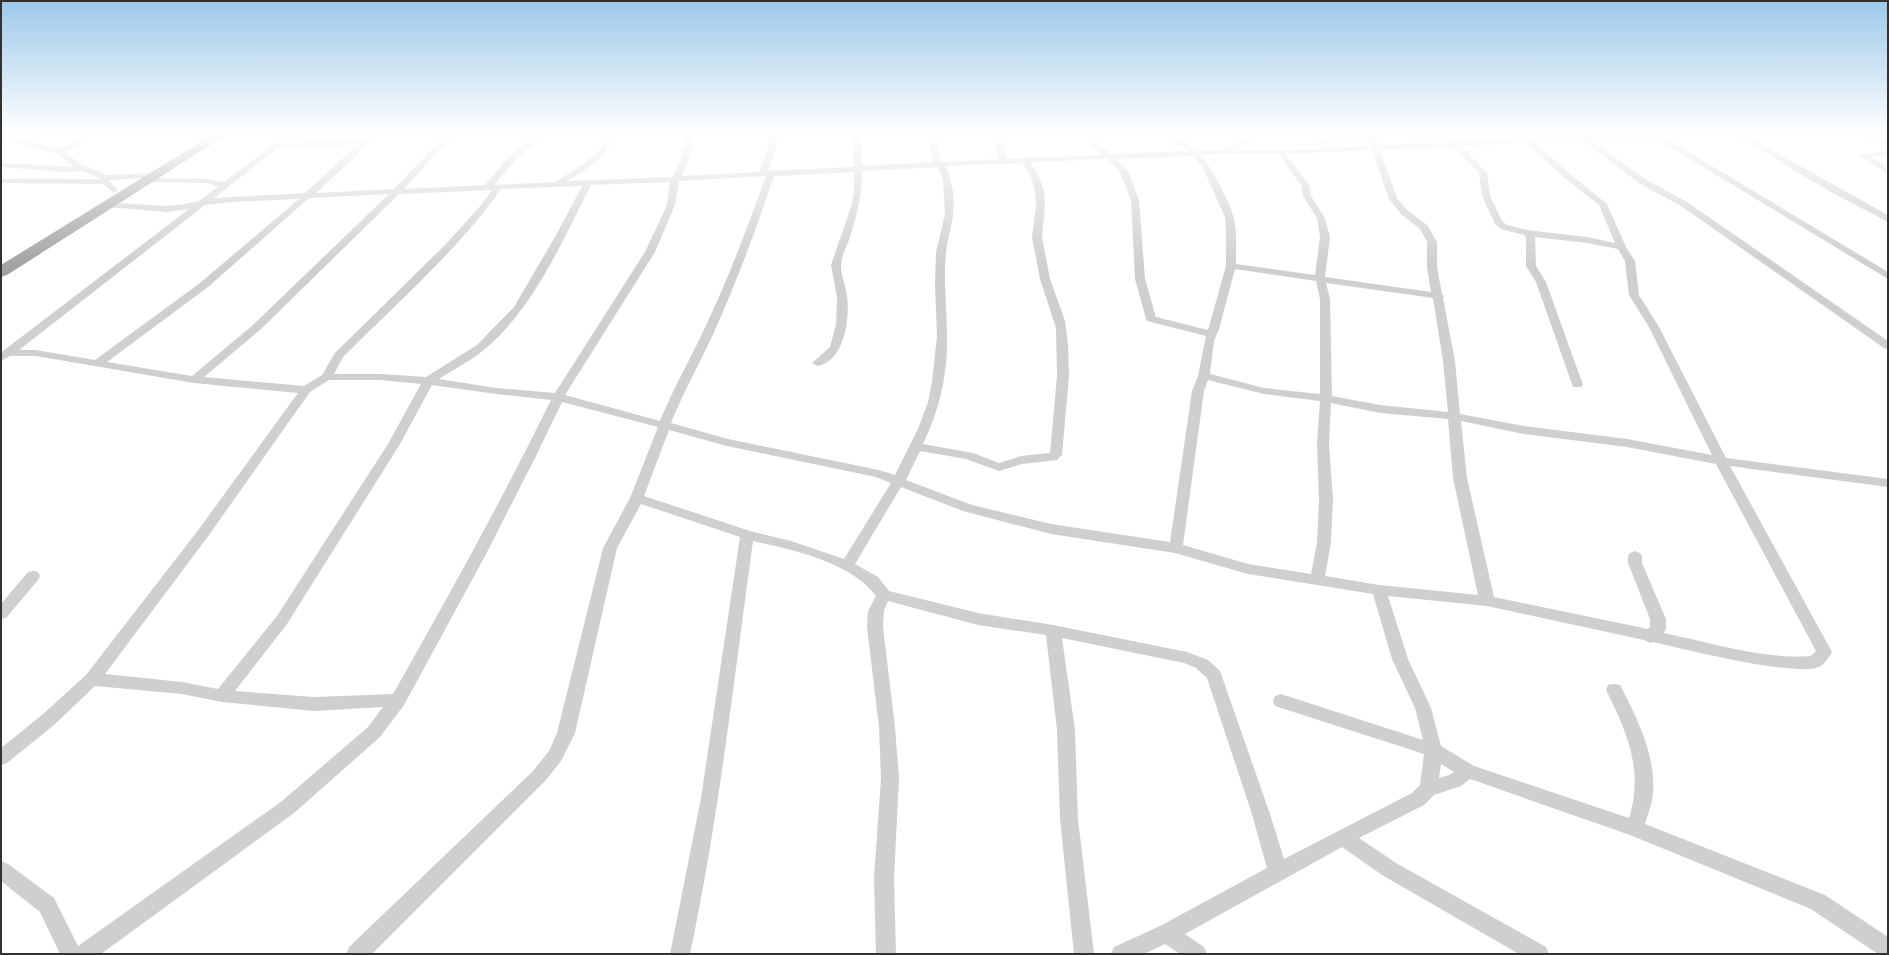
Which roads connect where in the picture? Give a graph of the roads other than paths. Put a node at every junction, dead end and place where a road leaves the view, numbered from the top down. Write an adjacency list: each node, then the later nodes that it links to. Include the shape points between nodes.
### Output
1 (146, 177): 34 (highway)
2 (99, 178): 26 (street)
3 (142, 178): 26 (highway)
4 (154, 178): 27 (street)
5 (236, 178): 27 (street)
6 (327, 178): 32 (street)
7 (409, 178): 31 (street)
8 (500, 178): 30 (street)
9 (568, 178): 29 (street)
10 (712, 178): 24 (street)
11 (766, 178): 58 (street, via 742,257 674,401)
12 (858, 178): 47 (street, via 855,207 836,266 842,297 838,338 835,348)
13 (946, 178): 59 (street, via 949,214 941,252 942,336 938,382 934,402)
14 (1035, 178): 59 (street, via 1040,212 1036,228 1046,279 1057,308 1061,329 1063,377 1056,455 1021,460 999,467 965,455)
15 (1126, 178): 44 (street, via 1134,200 1140,279 1150,319)
16 (1212, 178): 39 (street, via 1229,217)
17 (1299, 178): 42 (street, via 1324,227 1325,237 1319,273)
18 (1385, 178): 43 (street, via 1393,199 1404,212 1424,227 1432,242 1432,267)
19 (1484, 178): 36 (street, via 1486,196 1498,222 1504,227)
20 (1570, 178): 37 (street, via 1603,204)
21 (1639, 178): 45 (street, via 1684,204)
22 (1724, 178): 41 (street)
23 (1813, 178): 35 (street)
24 (675, 180): 28 (street); 55 (street, via 671,205 650,252)
25 (1, 181): 26 (street)
26 (108, 183): 38 (highway)
27 (227, 184): 33 (street)
28 (587, 184): 29 (street); 52 (street, via 518,309 481,347)
29 (556, 185): 30 (street)
30 (493, 188): 31 (street); 50 (street, via 485,206 448,247 339,355)
31 (396, 192): 32 (street); 51 (street, via 257,327)
32 (307, 196): 33 (street); 48 (street, via 204,285)
33 (203, 202): 34 (street, via 167,209); 46 (street)
34 (107, 204): 40 (highway)
35 (1888, 219)
36 (1527, 234): 37 (street, via 1586,240); 53 (street, via 1530,238 1531,266 1542,282)
37 (1621, 247): 60 (street, via 1630,261 1634,295 1654,327)
38 (1, 262)
39 (1231, 266): 42 (street); 44 (street)
40 (1, 272)
41 (1888, 276)
42 (1321, 280): 43 (street); 56 (street, via 1325,299)
43 (1438, 296): 57 (street, via 1449,361)
44 (1212, 334): 49 (street)
45 (1888, 346)
46 (4, 355): 48 (street, via 36,353)
47 (818, 362)
48 (98, 363): 51 (street)
49 (1204, 376): 56 (street, via 1264,391); 65 (street, via 1198,391)
50 (327, 377): 52 (street, via 380,377); 54 (street)
51 (194, 380): 54 (street)
52 (428, 381): 55 (street); 78 (street, via 394,444 282,620)
53 (1577, 385)
54 (306, 390): 76 (street, via 204,532)
55 (558, 397): 58 (street); 79 (street, via 478,556)
56 (1325, 398): 57 (street, via 1380,409); 69 (street, via 1323,444 1326,500 1324,543)
57 (1454, 416): 60 (street, via 1524,430 1627,443); 72 (street, via 1460,478)
58 (665, 426): 61 (street, via 727,442 879,474); 63 (street)
59 (915, 446): 61 (street)
60 (1721, 461): 62 (street); 75 (street, via 1824,652 1814,662 1765,660)
61 (898, 482): 65 (street, via 968,508 1051,529); 67 (street)
62 (1888, 483)
63 (637, 498): 64 (street); 93 (street, via 610,548 566,733 555,756 490,826)
64 (746, 535): 67 (street, via 786,544); 94 (street, via 709,809)
65 (1176, 548): 69 (street, via 1248,569)
66 (1635, 556): 75 (street, via 1635,563 1658,619 1658,629)
67 (847, 565): 71 (street, via 873,581)
68 (33, 576): 73 (street)
69 (1317, 580): 70 (street)
70 (1379, 590): 72 (street); 81 (street, via 1400,659 1425,714)
71 (884, 595): 74 (street, via 978,619); 95 (street, via 876,611 874,627 887,727 890,778 884,878)
72 (1487, 601): 75 (street)
73 (1, 614)
74 (1053, 632): 88 (street, via 1187,658 1209,669 1214,676 1260,811); 96 (street, via 1066,730 1069,819)
75 (1650, 637)
76 (92, 679): 78 (street, via 182,688); 82 (street, via 48,720)
77 (1614, 690): 85 (street, via 1630,721 1641,753 1644,793)
78 (222, 696): 79 (street, via 314,704)
79 (398, 700): 92 (street, via 374,732 288,808)
80 (1281, 700): 81 (street)
81 (1433, 750): 83 (street); 84 (street)
82 (1, 758)
83 (1468, 771): 84 (street, via 1455,781); 85 (street)
84 (1428, 789): 86 (street, via 1418,799)
85 (1635, 828): 90 (street, via 1818,902)
86 (1343, 837): 88 (street); 99 (street, via 1389,869)
87 (1, 870): 91 (street, via 47,905)
88 (1278, 873): 89 (street)
89 (1167, 933): 97 (street); 98 (street)
90 (1888, 949)
91 (71, 954)
92 (84, 954)
93 (356, 954)
94 (680, 954)
95 (886, 954)
96 (1084, 954)
97 (1121, 954)
98 (1197, 954)
99 (1539, 954)

